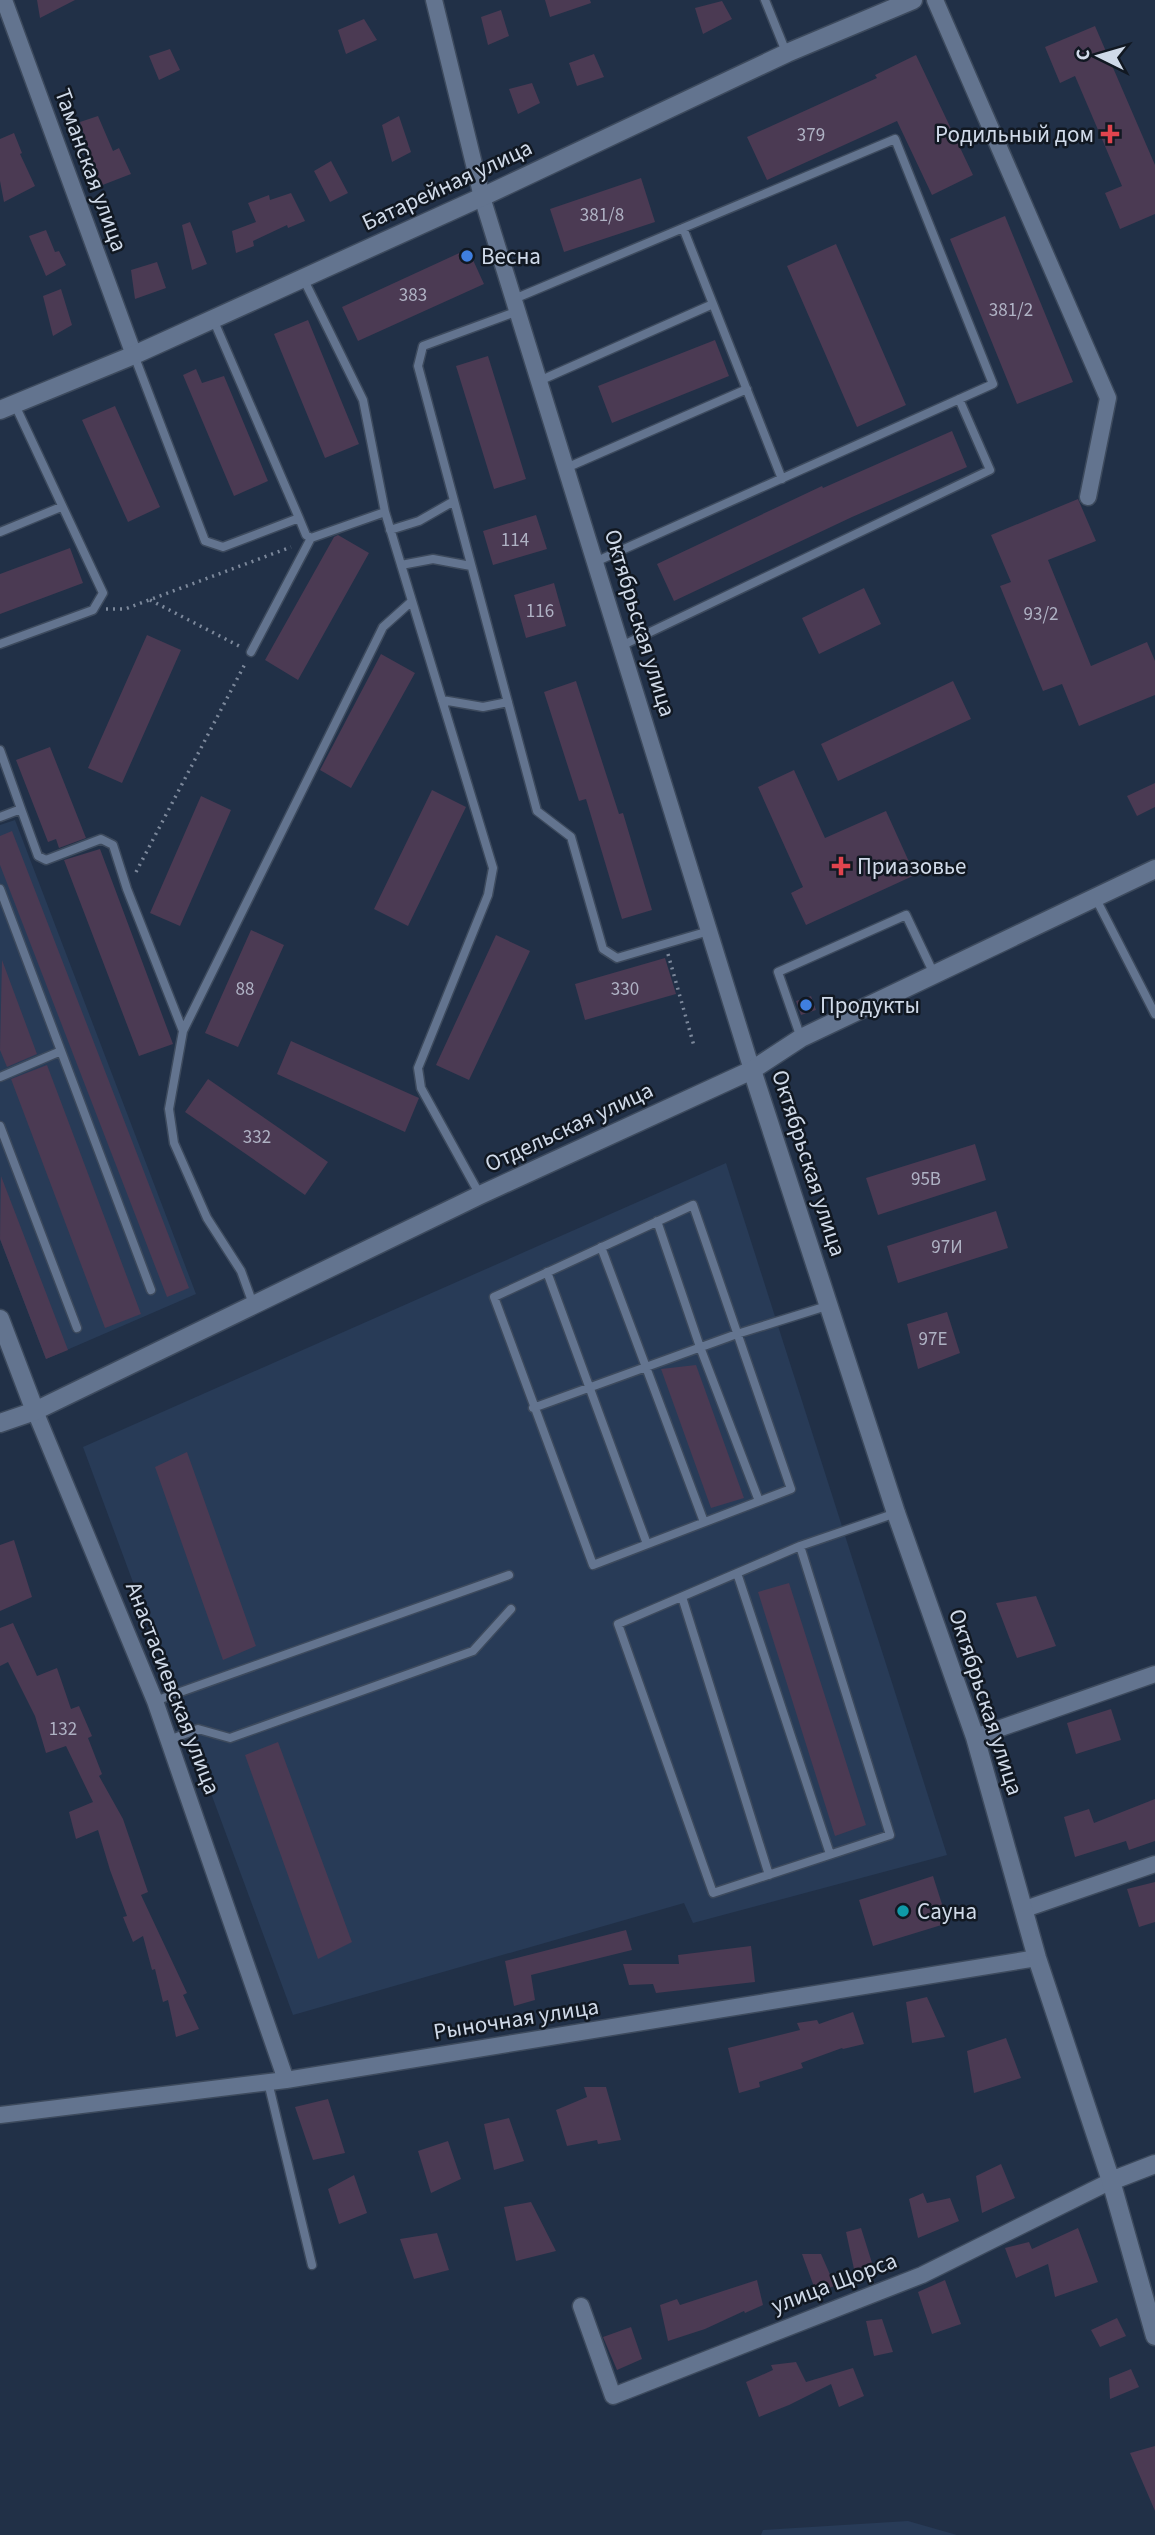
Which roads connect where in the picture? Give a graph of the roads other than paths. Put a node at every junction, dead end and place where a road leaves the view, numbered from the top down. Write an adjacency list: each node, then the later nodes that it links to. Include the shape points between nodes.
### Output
1 (4, 0): 13 (street, Таманская улица)
2 (434, 0): 7 (street, Октябрьская улица)
3 (765, 0): 6 (lane)
4 (913, 0): 6 (street, Батарейная улица)
5 (935, 0): 20 (street, via 1108,398)
6 (787, 53): 7 (street, Батарейная улица)
7 (482, 197): 9 (street, Батарейная улица); 11 (street, Октябрьская улица)
8 (683, 228): 10 (lane); 11 (lane); 16 (lane, via 895,139 993,384)
9 (303, 278): 12 (street, Батарейная улица); 23 (lane, via 363,400)
10 (713, 304): 14 (lane); 15 (lane)
11 (516, 305): 14 (street, Октябрьская улица); 21 (lane, via 423,346 418,366)
12 (213, 319): 13 (street, Батарейная улица); 24 (lane)
13 (134, 355): 17 (street, Батарейная улица); 24 (lane, via 205,541 223,547)
14 (539, 381): 18 (street, Октябрьская улица)
15 (747, 389): 18 (lane); 19 (lane)
16 (959, 399): 19 (lane); 33 (lane, via 990,470)
17 (7, 407): 22 (lane)
18 (566, 468): 28 (street, Октябрьская улица)
19 (782, 479): 28 (lane)
20 (1087, 497)
21 (454, 500): 25 (lane, via 419,521); 30 (lane)
22 (61, 507): 26 (lane); 32 (lane, via 103,593 93,610)
23 (385, 512): 25 (lane); 27 (lane)
24 (299, 518): 27 (lane)
25 (390, 530): 29 (lane)
26 (0, 532)
27 (308, 536): 34 (lane)
28 (595, 562): 33 (street, Октябрьская улица)
29 (401, 565): 30 (lane, via 433,559); 31 (lane)
30 (471, 566): 36 (lane)
31 (412, 601): 35 (lane); 46 (lane, via 383,627)
32 (0, 644)
33 (621, 646): 43 (street, Октябрьская улица)
34 (251, 652)
35 (442, 700): 36 (lane, via 483,707); 52 (lane, via 493,868 488,895 418,1068 421,1088)
36 (508, 702): 43 (lane, via 537,811 571,837 603,949 617,958)
37 (0, 750): 38 (lane)
38 (21, 809): 39 (lane); 46 (lane, via 38,856 46,860 101,839 113,845)
39 (0, 817)
40 (1155, 869): 42 (street, Отдельская улица)
41 (0, 889): 48 (lane)
42 (1095, 897): 44 (street, Отдельская улица); 45 (lane)
43 (709, 931): 49 (street, Октябрьская улица)
44 (934, 974): 47 (street, Отдельская улица); 47 (lane, via 906,915 778,972)
45 (1155, 1014)
46 (183, 1031): 57 (lane, via 169,1109 174,1143 207,1218 241,1271)
47 (801, 1038): 49 (street, Отдельская улица)
48 (61, 1051): 50 (lane); 56 (lane)
49 (752, 1070): 52 (street, Отдельская улица); 58 (street, Октябрьская улица)
50 (0, 1077)
51 (0, 1126): 60 (lane)
52 (480, 1195): 57 (street, Отдельская улица)
53 (657, 1221): 54 (lane); 61 (lane, via 693,1205); 62 (lane)
54 (601, 1247): 55 (lane); 63 (lane)
55 (547, 1272): 64 (lane); 65 (lane, via 494,1297)
56 (151, 1290)
57 (254, 1305): 66 (street, Отдельская улица)
58 (830, 1305): 61 (lane); 69 (street, Октябрьская улица)
59 (0, 1319): 66 (street, Анастасиевская улица)
60 (77, 1328)
61 (737, 1334): 62 (lane); 68 (lane, via 791,1489)
62 (700, 1347): 63 (lane); 68 (lane)
63 (646, 1367): 64 (lane); 70 (lane)
64 (589, 1387): 65 (lane); 71 (lane)
65 (533, 1408): 71 (lane, via 593,1565)
66 (35, 1411): 67 (street, Отдельская улица); 78 (street, Анастасиевская улица)
67 (0, 1423)
68 (759, 1501): 70 (lane)
69 (896, 1513): 72 (lane); 79 (street, Октябрьская улица)
70 (704, 1522): 71 (lane)
71 (647, 1544)
72 (800, 1546): 73 (lane); 81 (lane, via 890,1835)
73 (737, 1573): 75 (lane); 81 (lane)
74 (509, 1575): 78 (lane)
75 (682, 1597): 83 (lane); 83 (lane, via 618,1624 713,1893)
76 (511, 1609): 80 (lane, via 473,1651 230,1738 198,1729)
77 (1155, 1674): 79 (street)
78 (155, 1701): 80 (street, Анастасиевская улица)
79 (975, 1737): 84 (street, Октябрьская улица)
80 (169, 1740): 86 (street, Анастасиевская улица)
81 (830, 1854): 83 (lane)
82 (1155, 1864): 84 (street)
83 (769, 1875)
84 (1025, 1909): 85 (street, Октябрьская улица)
85 (1037, 1958): 86 (street, Рыночная улица); 90 (street, Октябрьская улица)
86 (286, 2080): 87 (street, Рыночная улица)
87 (268, 2082): 88 (street, Рыночная улица); 91 (lane)
88 (0, 2115)
89 (1155, 2164): 90 (street, улица Щорса)
90 (1111, 2181): 92 (street, улица Щорса, via 922,2275 613,2396); 93 (street, Октябрьская улица)
91 (312, 2265)
92 (581, 2306)
93 (1155, 2336)

